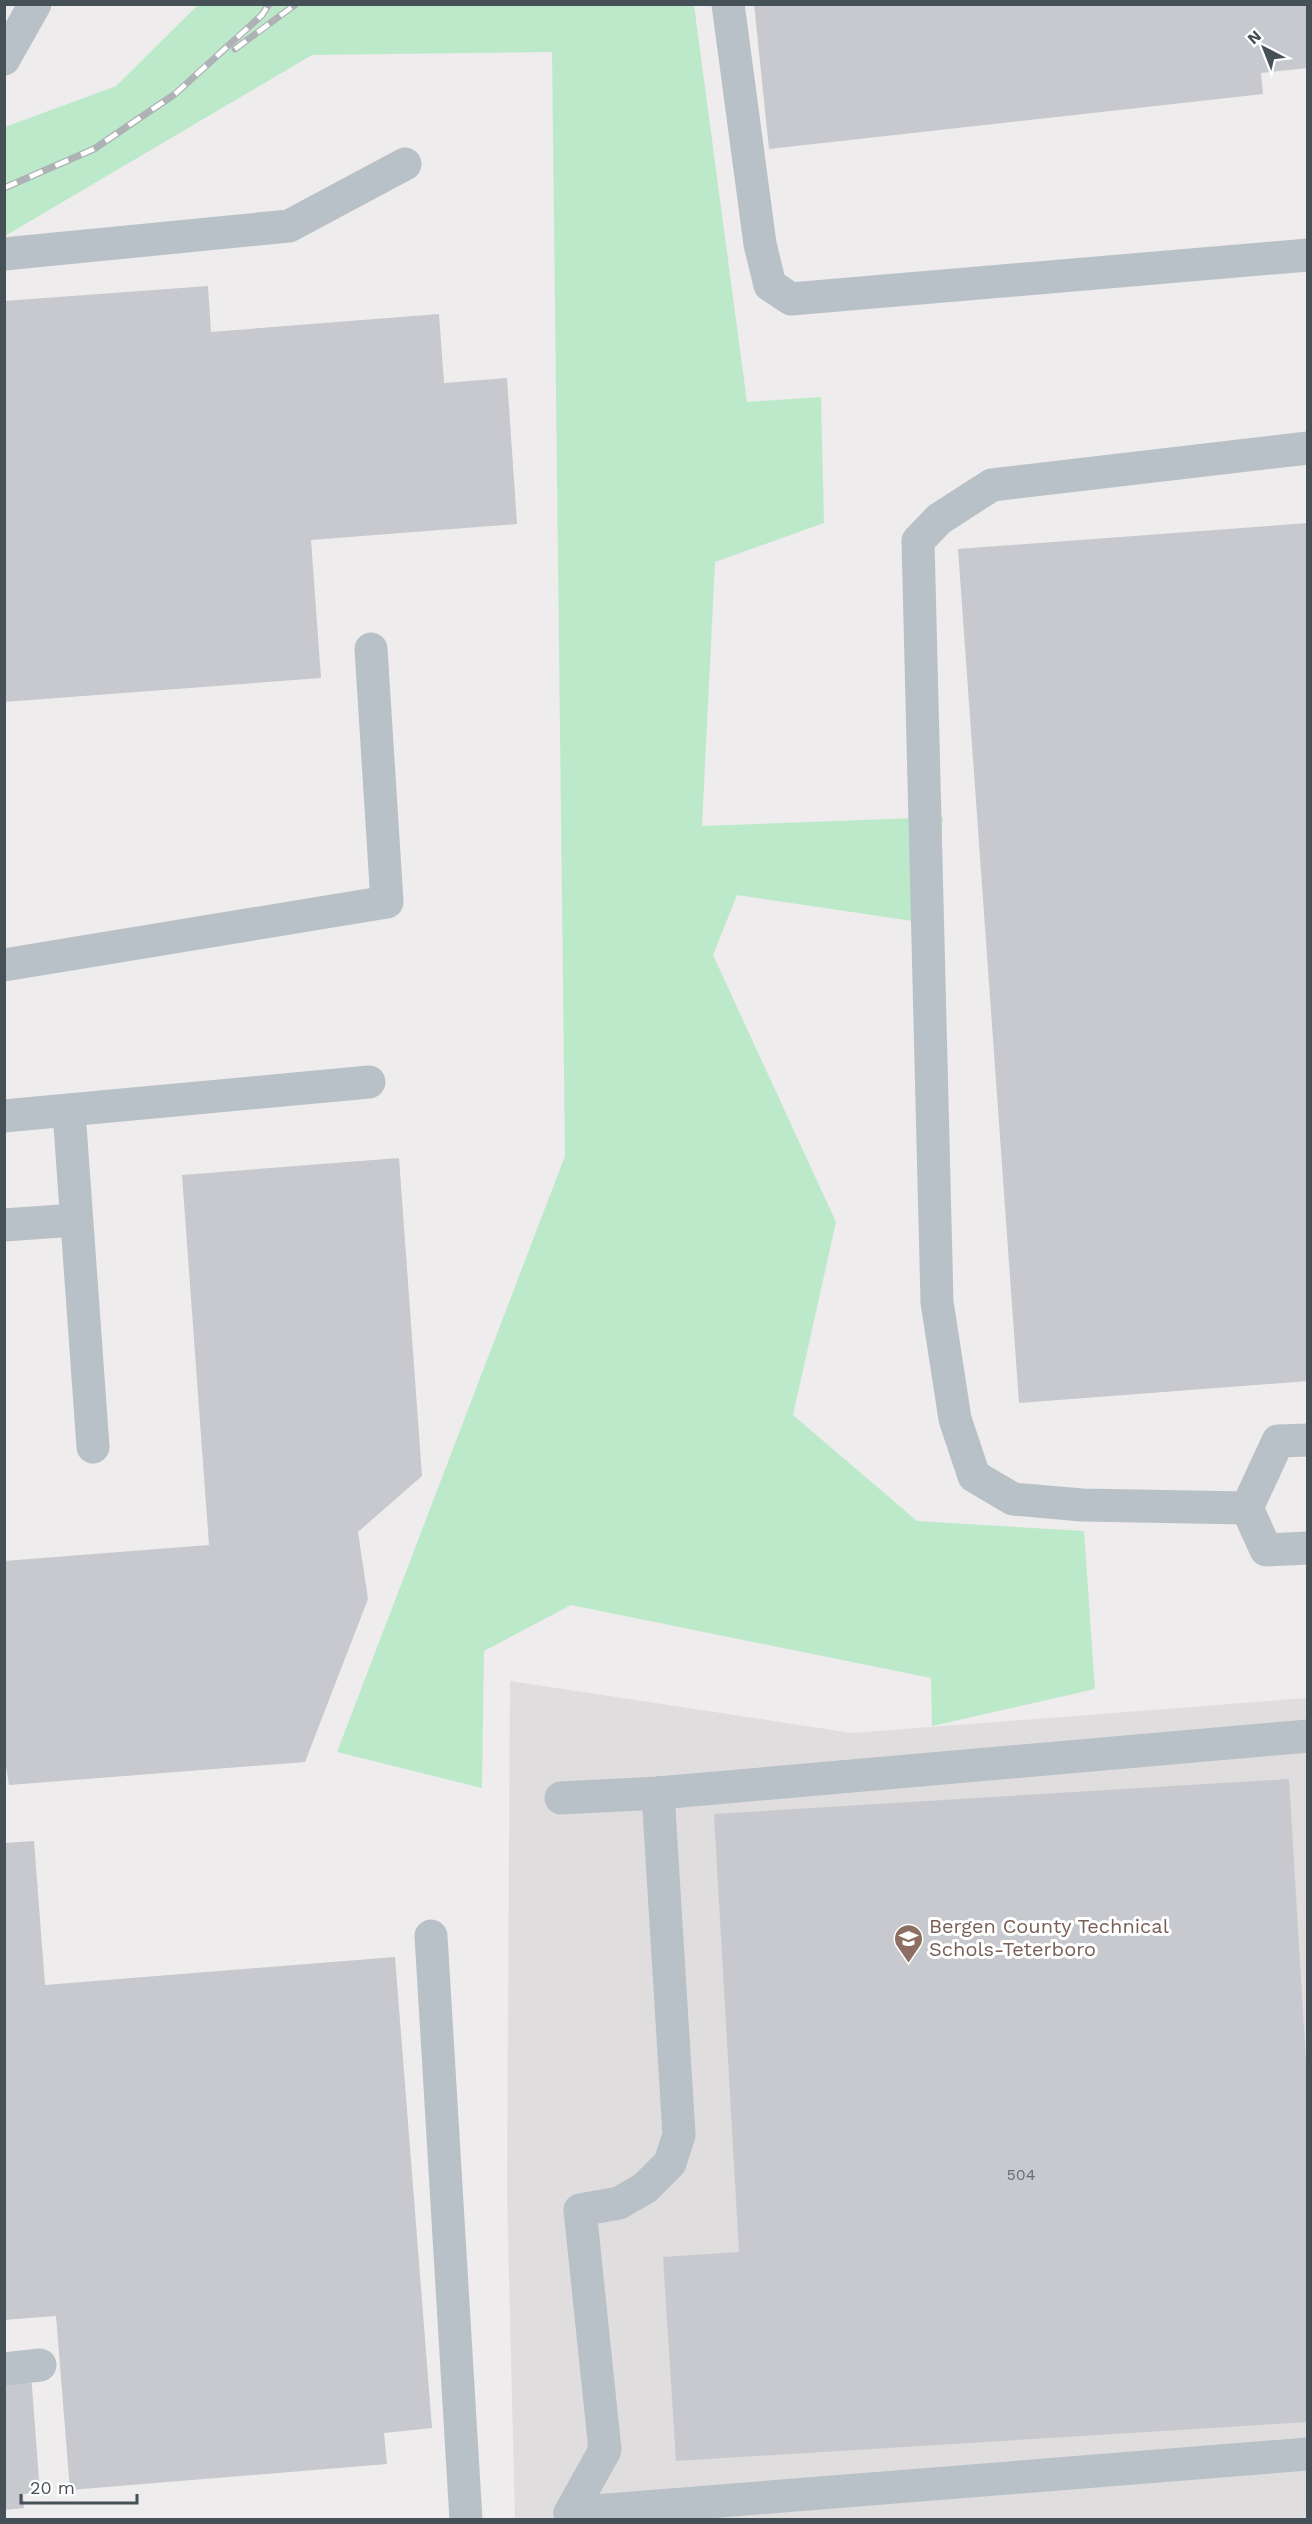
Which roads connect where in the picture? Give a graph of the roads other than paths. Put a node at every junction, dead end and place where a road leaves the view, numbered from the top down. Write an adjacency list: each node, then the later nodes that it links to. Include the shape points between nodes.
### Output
1 (34, 4): 3 (lane)
2 (728, 4): 6 (lane, via 760,244 770,285 791,299)
3 (4, 59)
4 (405, 164): 5 (lane, via 289,226)
5 (4, 254)
6 (1308, 255)
7 (1308, 448): 17 (lane, via 992,485 939,519 918,541 938,1302 956,1419 974,1476 1013,1499)
8 (370, 648): 9 (lane, via 387,902)
9 (4, 965)
10 (369, 1082): 11 (lane)
11 (69, 1112): 12 (lane); 13 (lane)
12 (4, 1116)
13 (75, 1220): 14 (lane); 16 (lane)
14 (4, 1225)
15 (1308, 1440): 17 (lane, via 1278,1442)
16 (93, 1447)
17 (1247, 1508): 18 (lane, via 1266,1550)
18 (1308, 1548)
19 (1308, 1736): 20 (lane)
20 (658, 1793): 21 (lane); 26 (lane, via 680,2135 670,2163 645,2188 619,2203 580,2210 604,2450)
21 (561, 1798)
22 (431, 1936): 27 (lane)
23 (40, 2365): 24 (lane)
24 (4, 2369)
25 (1308, 2454): 26 (lane)
26 (570, 2516)
27 (466, 2520)

